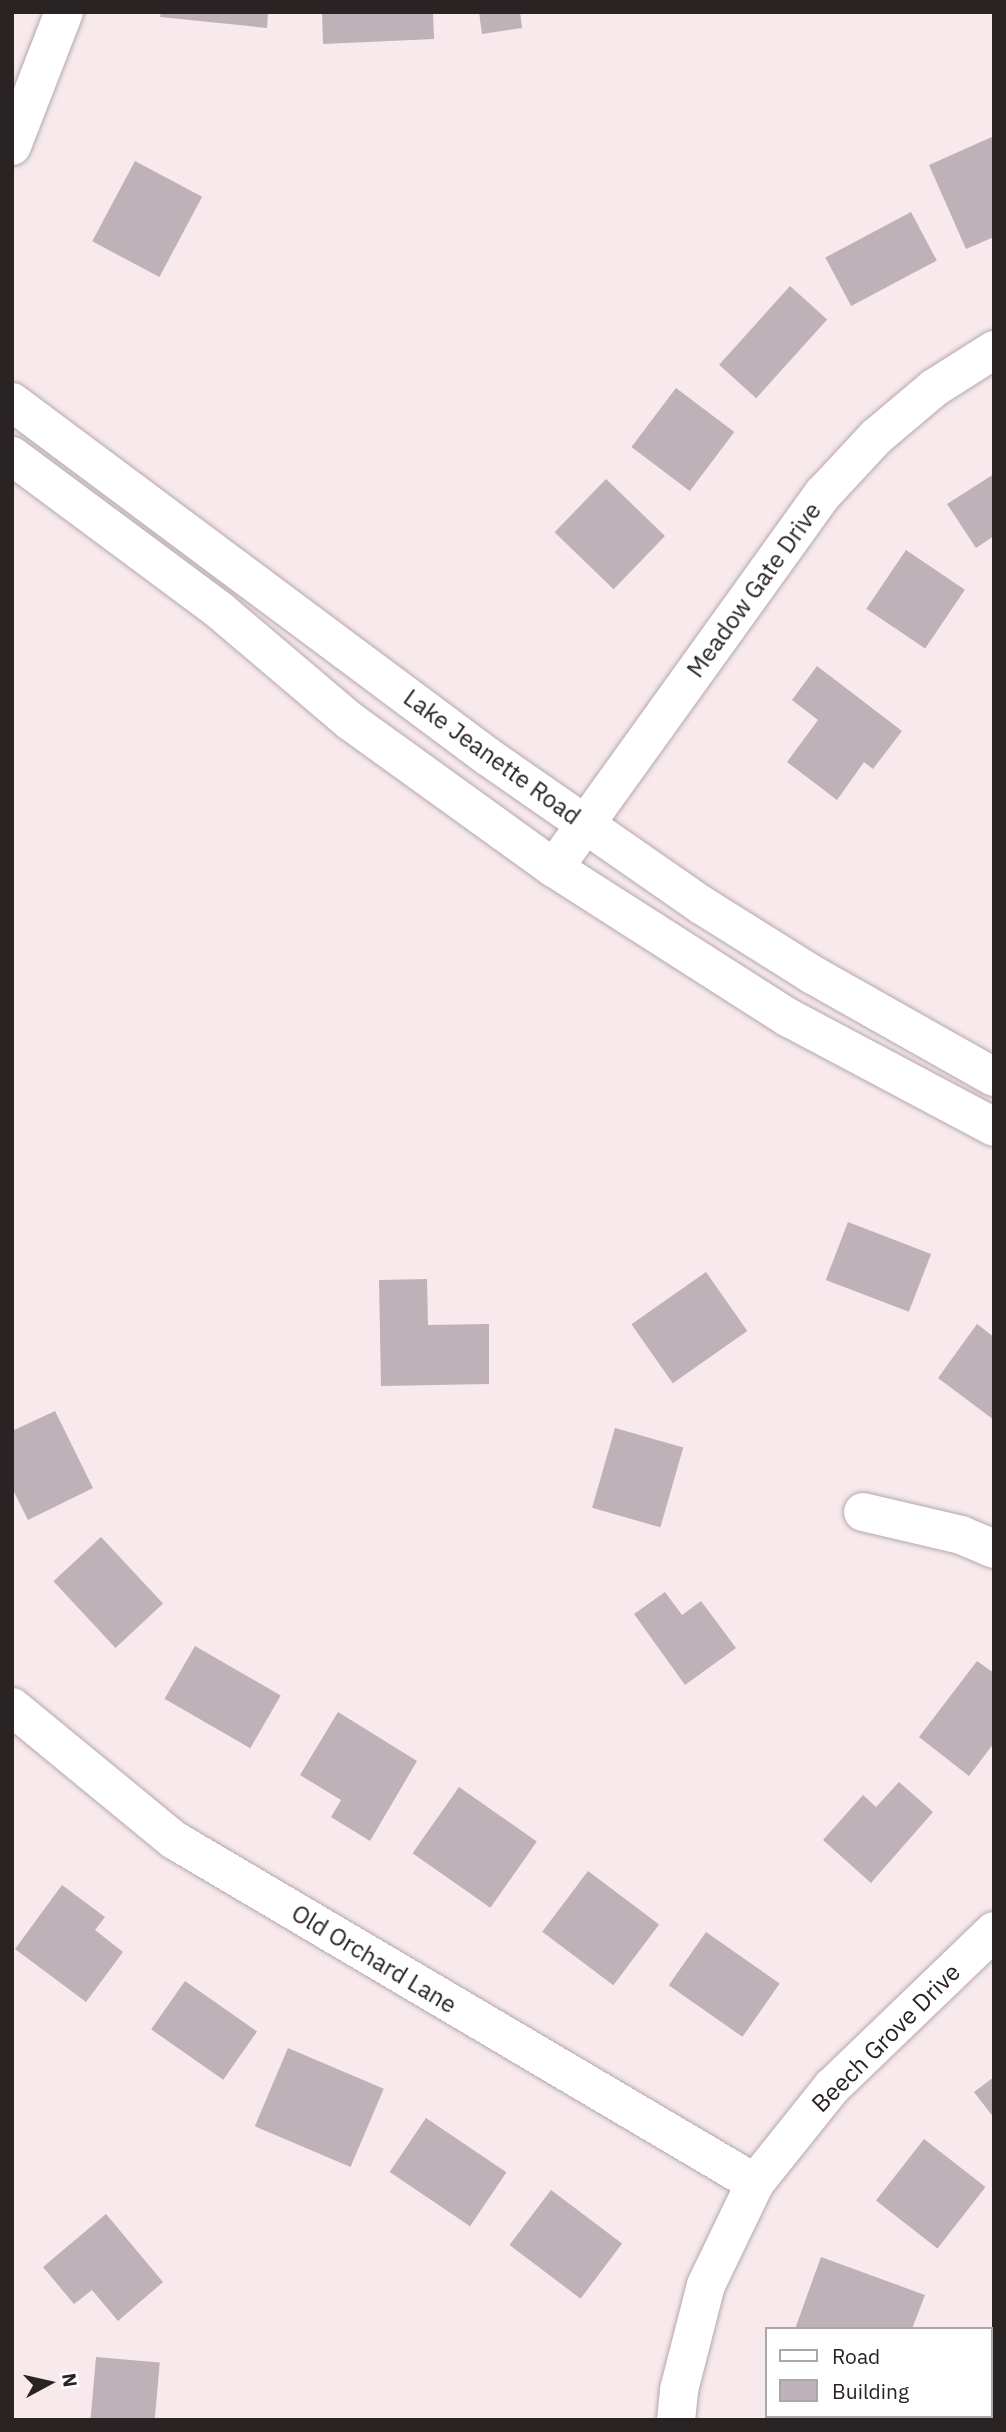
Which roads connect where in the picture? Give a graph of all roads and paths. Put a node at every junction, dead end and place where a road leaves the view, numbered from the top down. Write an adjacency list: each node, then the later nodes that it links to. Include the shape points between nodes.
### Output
1 (64, 12): 2 (street)
2 (12, 146)
3 (994, 350): 6 (street, Meadow Gate Drive, via 934,388 876,437 823,494)
4 (12, 402): 6 (street, Lake Jeanette Road)
5 (12, 456): 7 (street, via 218,608 350,721)
6 (585, 824): 7 (street, Meadow Gate Drive); 8 (street, Lake Jeanette Road, via 813,975)
7 (554, 869): 9 (street, via 789,1018)
8 (994, 1077)
9 (994, 1127)
10 (863, 1512): 11 (street, via 961,1535)
11 (994, 1549)
12 (12, 1707): 14 (street, Old Orchard Lane, via 174,1840)
13 (994, 1931): 14 (street, Beech Grove Drive, via 832,2087)
14 (755, 2183): 15 (street, Beech Grove Drive, via 706,2285 679,2390)
15 (676, 2420)

